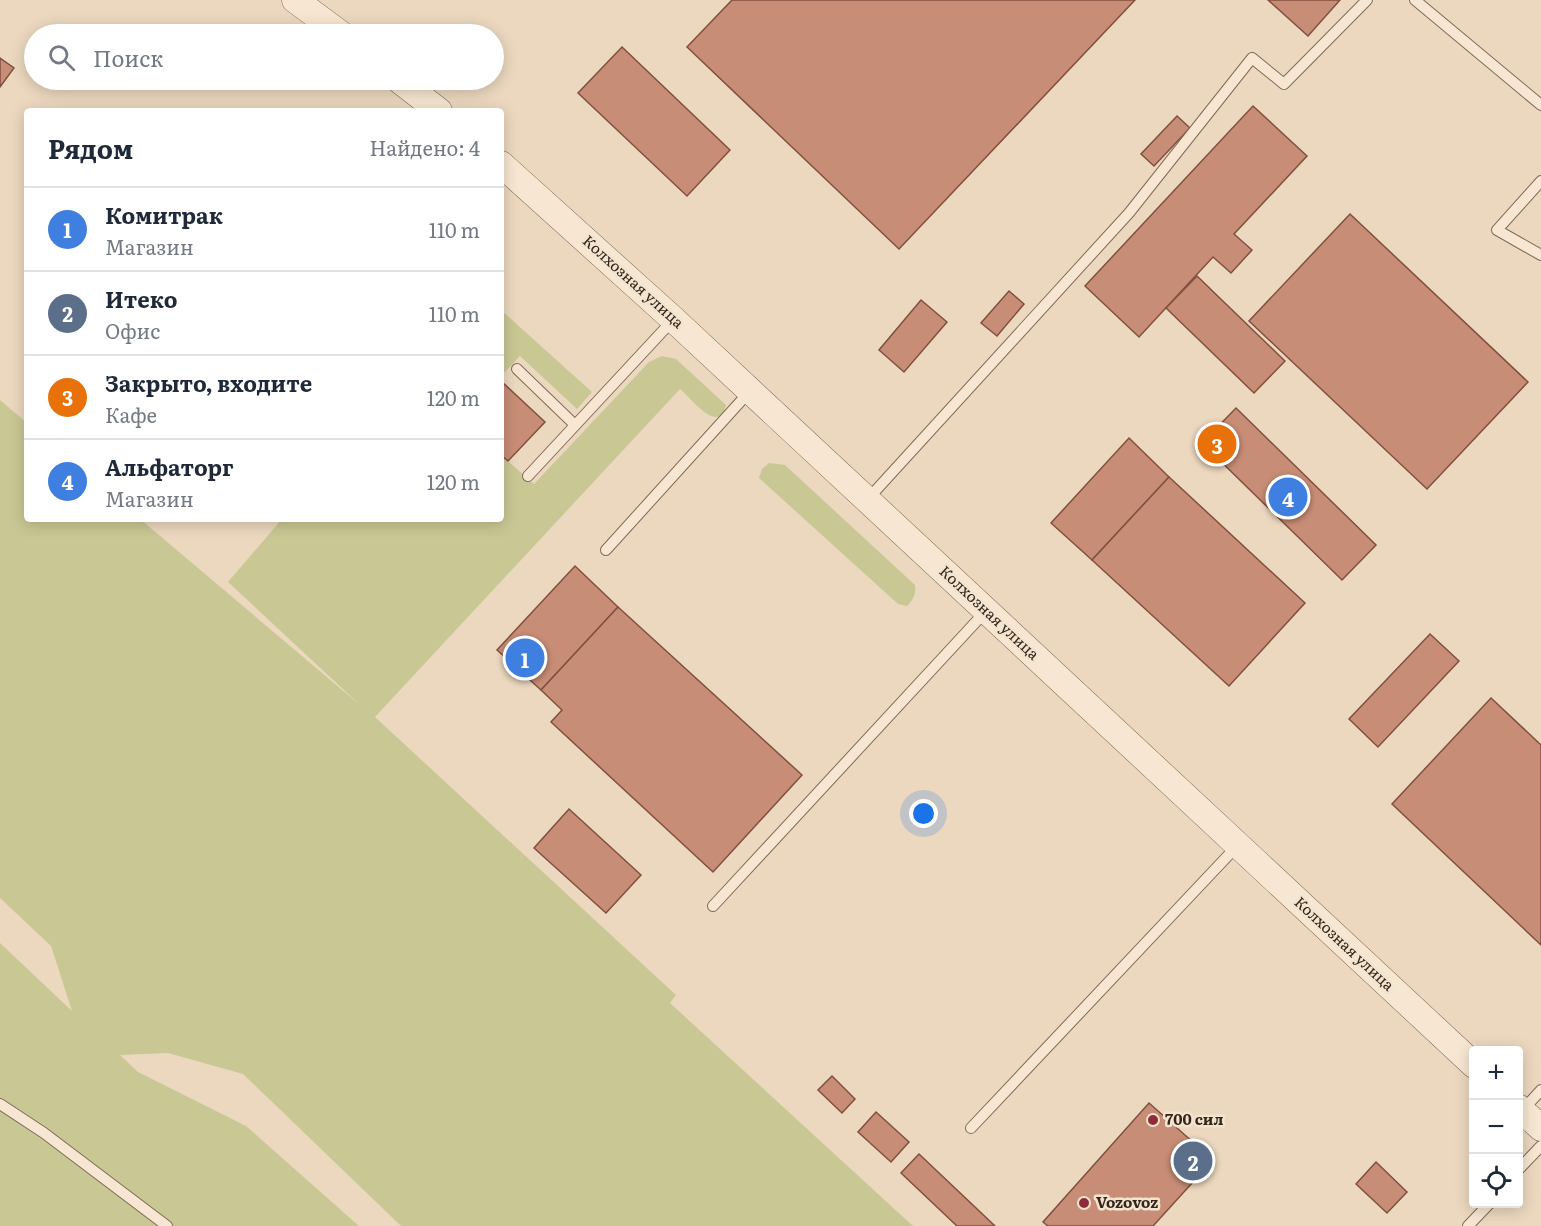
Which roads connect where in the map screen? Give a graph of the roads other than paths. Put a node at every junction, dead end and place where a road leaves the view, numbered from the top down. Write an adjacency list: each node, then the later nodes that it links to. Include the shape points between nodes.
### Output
1 (1367, 0): 16 (lane, via 1284,84 1252,58 1129,213)
2 (1415, 0): 6 (lane)
3 (299, 1): 4 (street)
4 (328, 24)
5 (412, 90): 7 (street)
6 (1541, 105)
7 (435, 108)
8 (504, 167): 11 (street, Колхозная улица)
9 (1541, 181): 10 (lane, via 1497,230)
10 (1541, 255)
11 (673, 319): 13 (street, Колхозная улица); 14 (lane)
12 (518, 369): 14 (lane)
13 (750, 391): 16 (street, Колхозная улица); 17 (lane)
14 (575, 425): 15 (lane)
15 (528, 476)
16 (867, 500): 18 (street, Колхозная улица)
17 (606, 550)
18 (986, 611): 19 (street, Колхозная улица); 20 (lane)
19 (1238, 845): 21 (street, Колхозная улица); 26 (lane)
20 (713, 906)
21 (1469, 1061)
22 (1541, 1090): 24 (lane)
23 (0, 1104): 31 (lane)
24 (1523, 1106)
25 (1523, 1112): 27 (street)
26 (971, 1128)
27 (1541, 1128)
28 (1541, 1146): 29 (lane)
29 (1523, 1165)
30 (1484, 1208): 32 (lane)
31 (167, 1226)
32 (1468, 1226)

